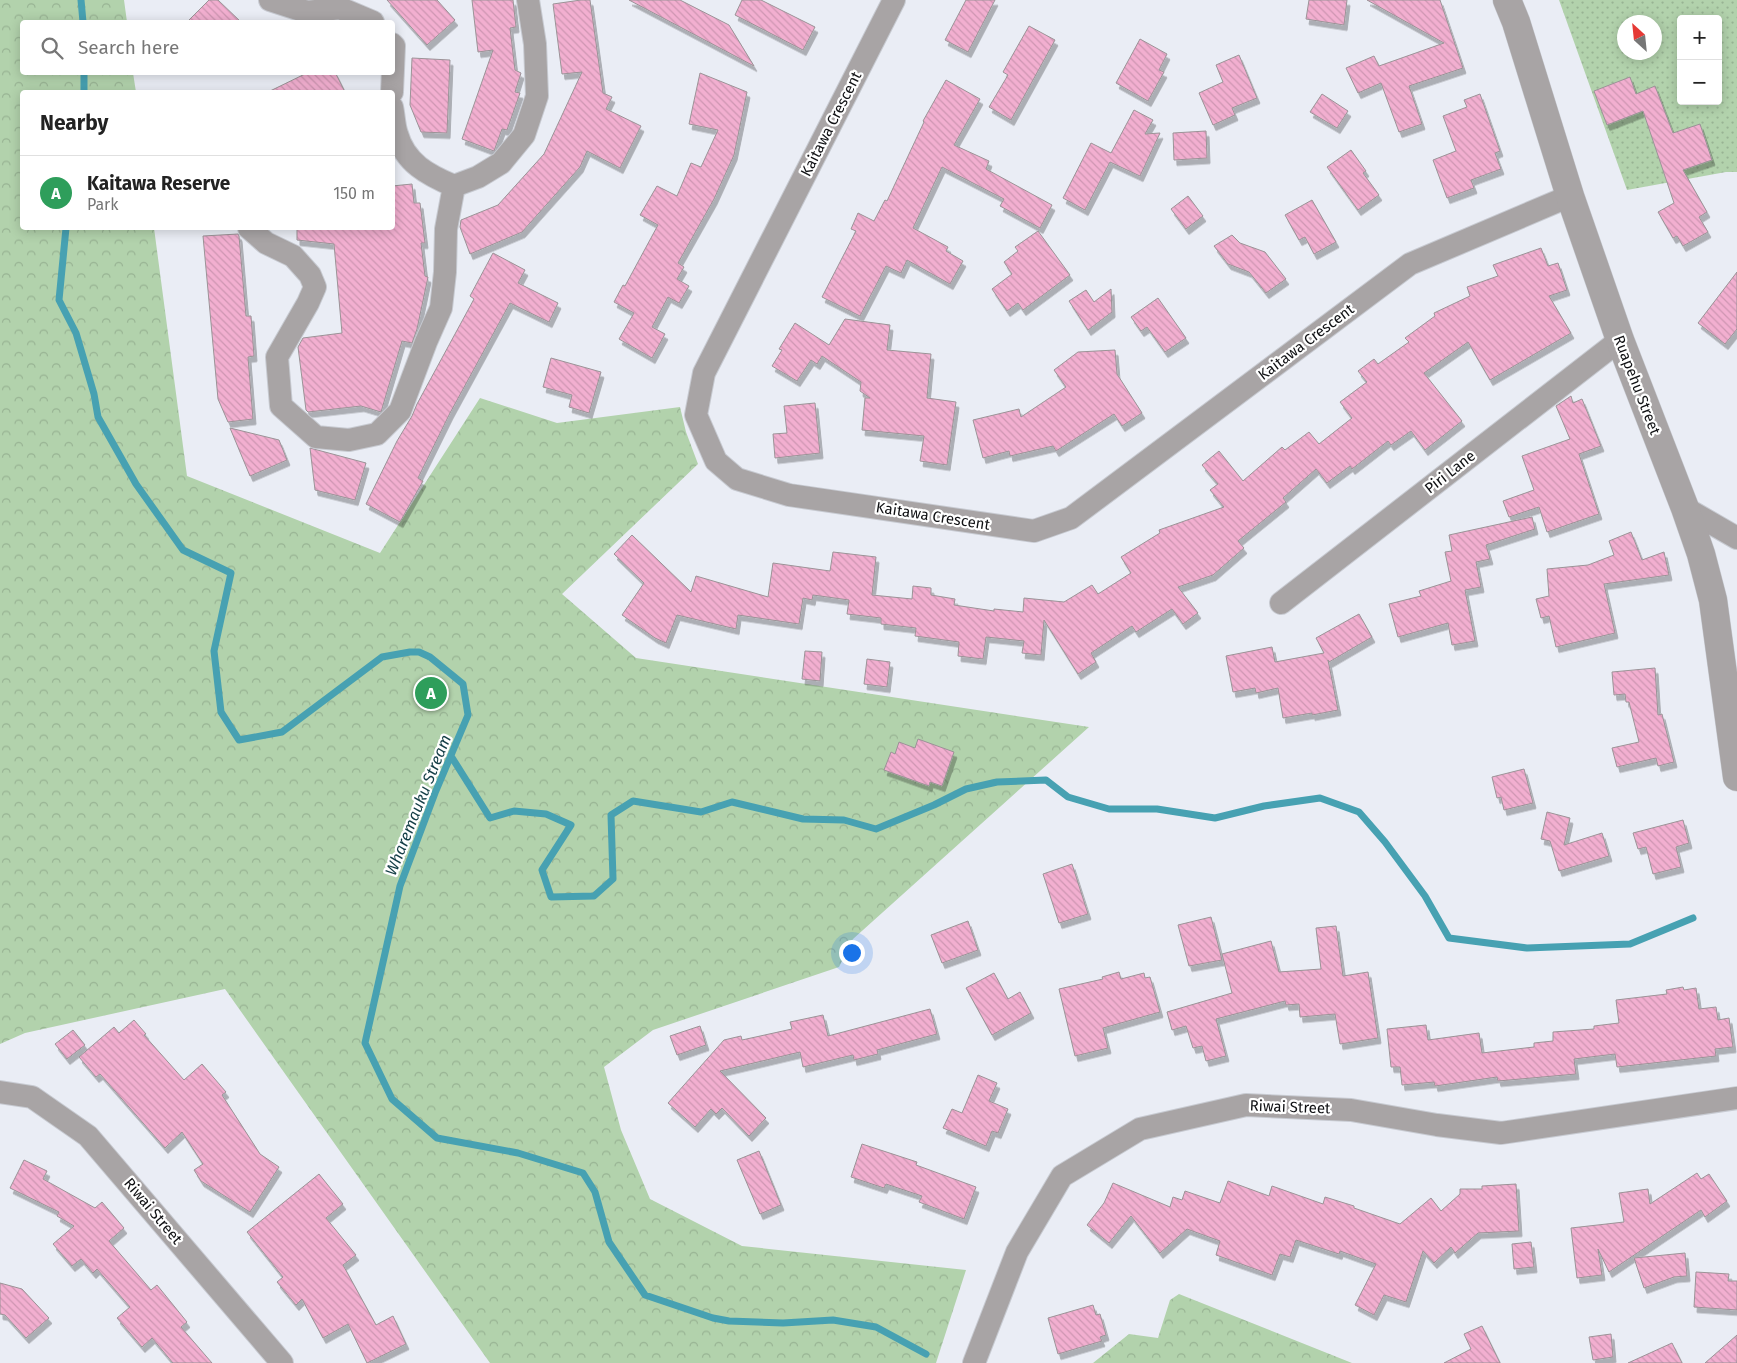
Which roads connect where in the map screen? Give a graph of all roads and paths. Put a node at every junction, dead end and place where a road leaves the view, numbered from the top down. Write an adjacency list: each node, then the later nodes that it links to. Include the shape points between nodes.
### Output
1 (270, 0): 5 (street, via 307,12 340,8)
2 (528, 0): 9 (street, via 535,44 537,96 524,135 501,163)
3 (894, 0): 10 (street, Kaitawa Crescent, via 704,373 696,415 716,461 737,479 789,495 1034,531 1071,518 1410,264)
4 (1507, 0): 10 (street, Ruapehu Street)
5 (368, 20)
6 (393, 75): 7 (street)
7 (392, 90)
8 (395, 128): 9 (street, via 409,159 432,176)
9 (454, 186): 11 (street, via 446,229 441,308 400,410 378,434 349,440 316,437 281,406 277,357 315,287 310,275 293,256 266,243)
10 (1570, 196): 12 (street, Ruapehu Street)
11 (252, 230)
12 (1620, 340): 13 (street, Ruapehu Street); 15 (street, Piri Lane)
13 (1684, 508): 14 (street); 16 (street, Ruapehu Street, via 1713,600)
14 (1737, 538)
15 (1281, 603)
16 (1737, 777)
17 (0, 1092): 19 (street, Riwai Street, via 32,1097 88,1136)
18 (1737, 1098): 20 (street, Riwai Street, via 1501,1133 1351,1110 1246,1105 1140,1128 1062,1176 1017,1252)
19 (282, 1363)
20 (974, 1363)

